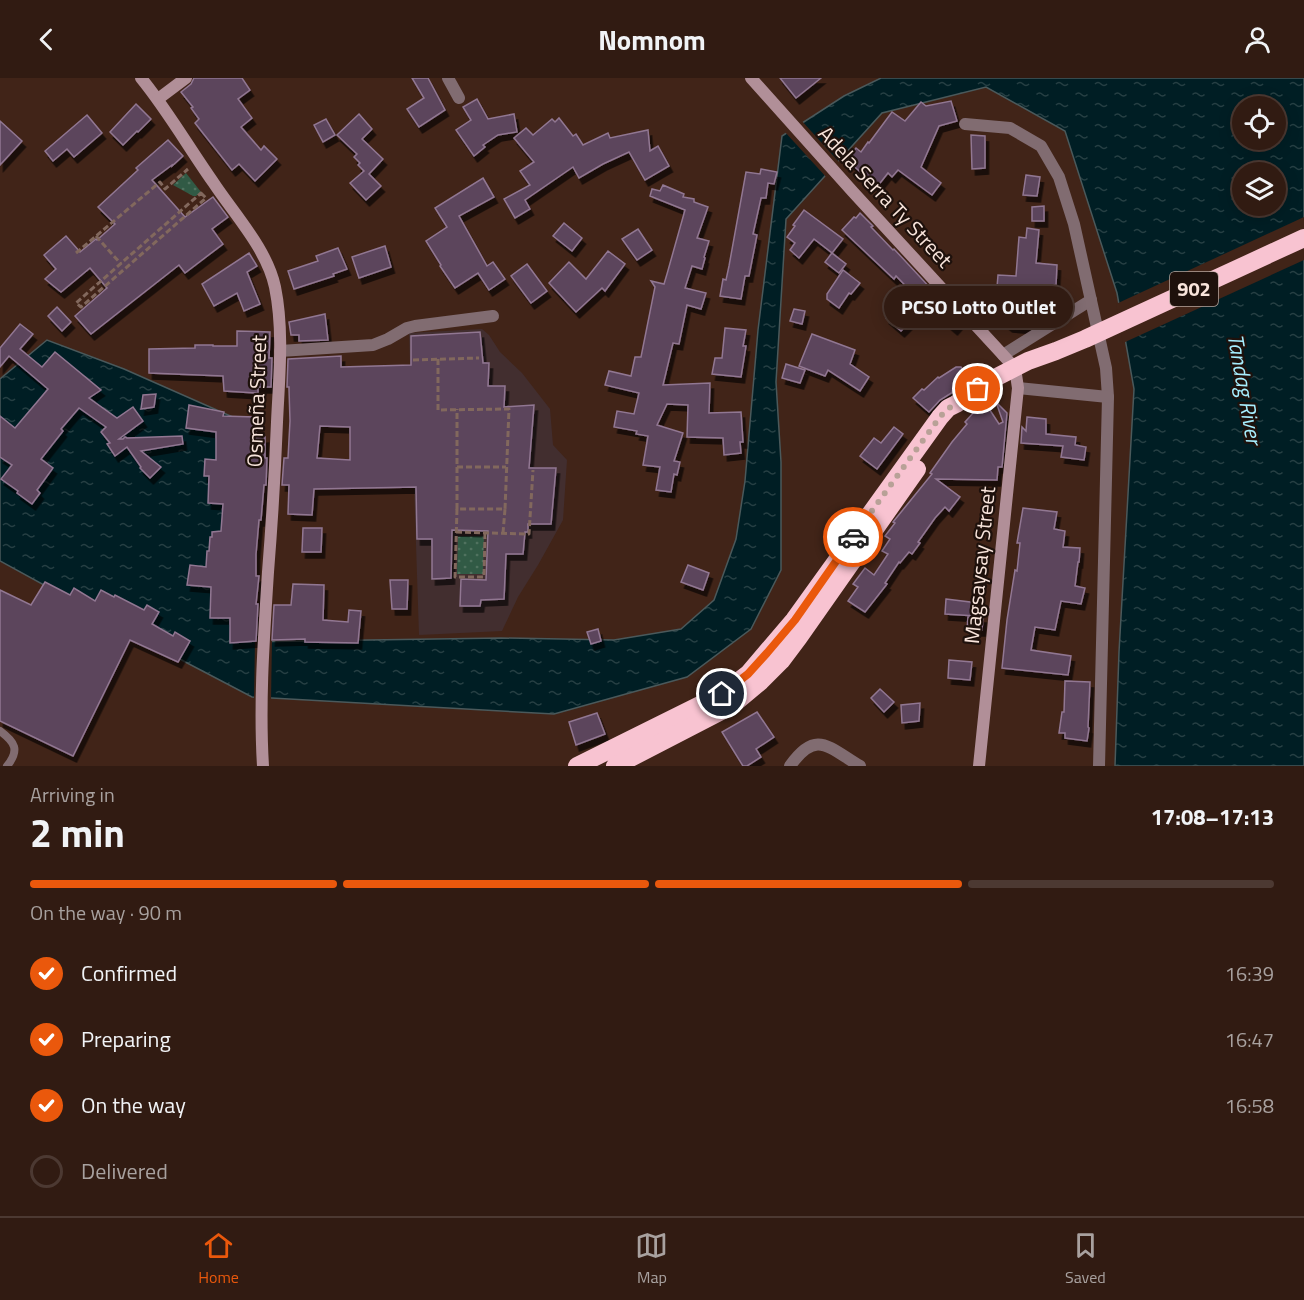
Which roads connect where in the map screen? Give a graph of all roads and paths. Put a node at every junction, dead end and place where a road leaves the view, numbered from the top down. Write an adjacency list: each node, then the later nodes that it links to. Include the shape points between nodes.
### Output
1 (141, 78): 6 (main road, Osmeña Street)
2 (186, 78): 6 (main road)
3 (448, 78): 5 (street)
4 (751, 78): 19 (main road, Adela Serra Ty Street)
5 (459, 98)
6 (158, 99): 8 (main road, Osmeña Street)
7 (965, 124): 13 (street, via 1010,128 1041,146 1059,177)
8 (199, 161): 9 (path, via 165,189 160,182); 15 (main road, Osmeña Street, via 263,255 275,285)
9 (96, 236): 11 (path); 12 (path)
10 (1304, 238): 19 (highway, 902, via 1085,339 1028,361)
11 (76, 254)
12 (121, 264): 12 (path, via 201,193 206,198 81,308 76,303)
13 (1091, 300): 19 (street); 21 (street, via 1106,368)
14 (493, 316): 15 (street, via 414,326 373,345)
15 (280, 351): 34 (main road, Osmeña Street, via 264,639)
16 (479, 358): 17 (path)
17 (438, 359): 18 (path); 22 (path, via 438,410)
18 (412, 360)
19 (1009, 362): 20 (main road, Magsaysay Street); 31 (highway, 902, via 956,404 945,431)
20 (1018, 388): 21 (street); 39 (main road, Magsaysay Street)
21 (1108, 397): 40 (street)
22 (457, 410): 23 (path); 24 (path, via 509,409)
23 (457, 467): 24 (path); 26 (path)
24 (507, 467): 27 (path)
25 (533, 470): 30 (path, via 529,534)
26 (457, 509): 27 (path); 28 (path)
27 (505, 509): 30 (path)
28 (456, 532): 29 (path); 29 (path, via 455,577 484,577)
29 (485, 532): 30 (path)
30 (503, 533)
31 (787, 641): 35 (highway, 902, via 722,694); 36 (highway, 902, via 781,661 731,706)
32 (0, 731): 33 (lane, via 14,745 15,752)
33 (7, 766)
34 (263, 766)
35 (577, 766)
36 (615, 766)
37 (790, 766): 38 (street, via 813,744 825,745)
38 (860, 766)
39 (979, 766)
40 (1099, 766)

